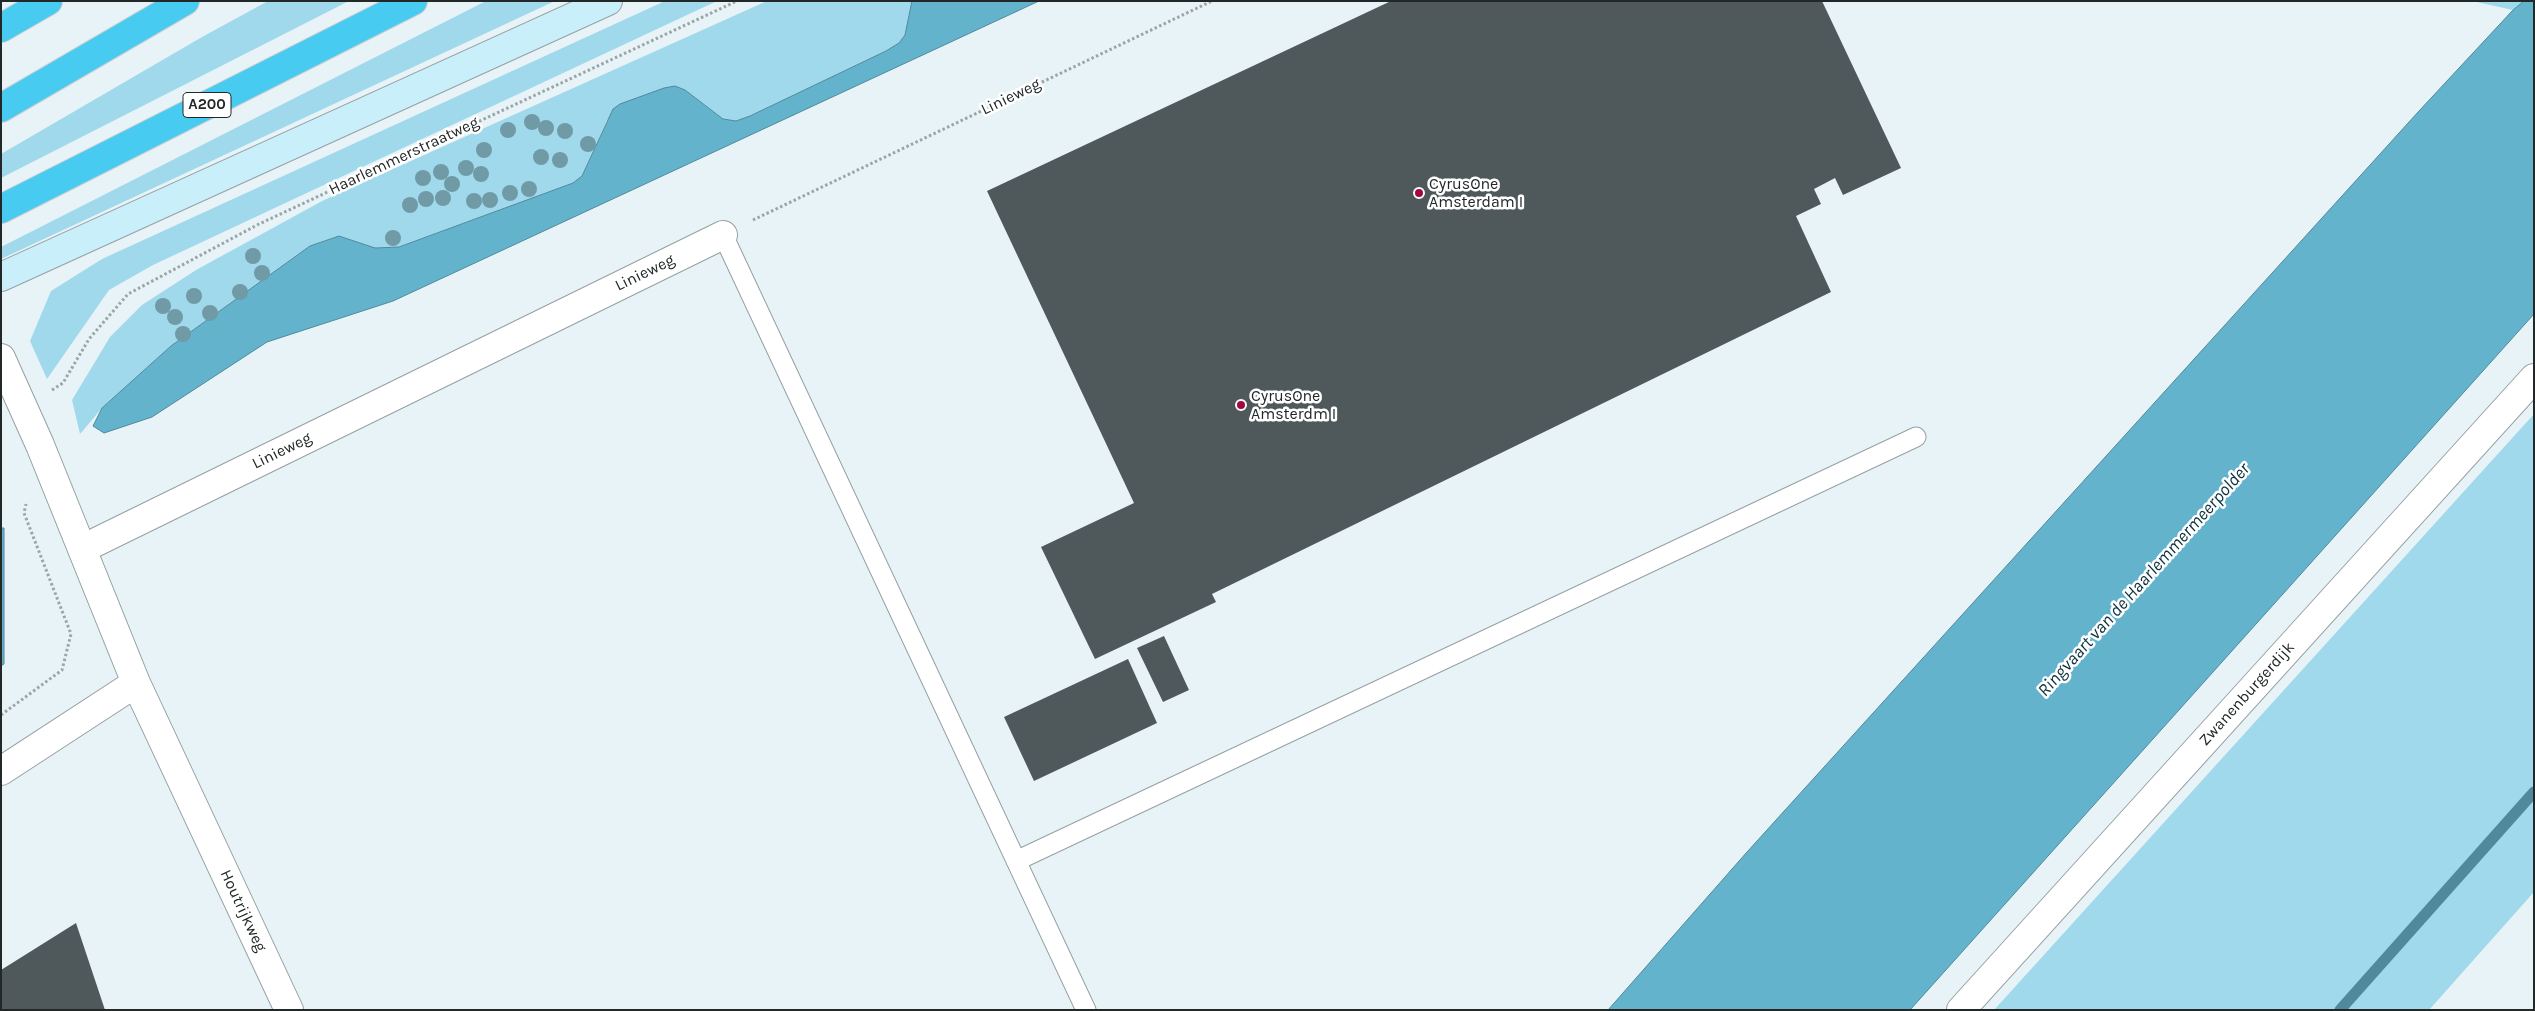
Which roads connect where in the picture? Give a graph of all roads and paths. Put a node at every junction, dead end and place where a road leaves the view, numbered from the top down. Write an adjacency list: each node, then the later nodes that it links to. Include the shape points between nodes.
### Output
1 (18, 1): 8 (highway)
2 (48, 1): 9 (highway)
3 (185, 1): 10 (highway)
4 (413, 1): 11 (highway, A200)
5 (608, 1): 13 (main road)
6 (737, 1): 14 (path, Haarlemmerstraatweg, via 258,224 128,294)
7 (1212, 1): 12 (path, Linieweg)
8 (1, 15)
9 (1, 28)
10 (1, 108)
11 (1, 210)
12 (723, 235): 19 (street, Linieweg); 23 (lane)
13 (1, 277)
14 (89, 339)
15 (1, 358): 19 (street)
16 (2534, 378): 26 (street, Zwanenburgerdijk)
17 (1916, 437): 23 (lane)
18 (26, 503): 21 (path, via 24,513 71,634 62,670)
19 (82, 549): 20 (street)
20 (136, 683): 22 (street); 24 (street, Houtrijkweg)
21 (1, 716)
22 (1, 771)
23 (1016, 861): 25 (lane)
24 (289, 1010)
25 (1086, 1010)
26 (1961, 1010)

